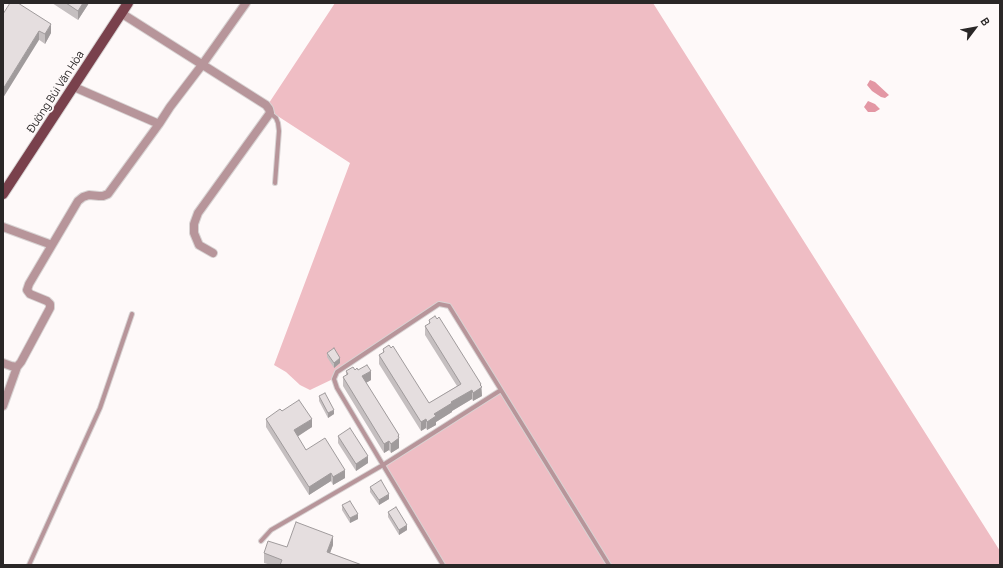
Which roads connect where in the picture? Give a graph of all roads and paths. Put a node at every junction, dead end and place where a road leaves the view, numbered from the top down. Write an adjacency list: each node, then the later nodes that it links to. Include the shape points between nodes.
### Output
1 (128, 3): 3 (main road, Đường Bùi Văn Hòa)
2 (246, 3): 4 (street)
3 (121, 13): 4 (street); 5 (main road, Đường Bùi Văn Hòa)
4 (202, 65): 6 (street, via 266,105); 7 (street)
5 (74, 87): 7 (street); 9 (main road, Đường Bùi Văn Hòa)
6 (270, 113): 8 (lane, via 276,118 279,132); 12 (street, via 198,213 194,233 199,245)
7 (159, 124): 11 (street, via 108,194 89,195 78,201)
8 (275, 183)
9 (3, 194)
10 (3, 226): 11 (street)
11 (52, 245): 15 (street, via 27,290 30,294 47,301 50,308)
12 (213, 253)
13 (132, 314): 20 (lane, via 100,408)
14 (3, 363): 15 (street)
15 (17, 367): 17 (street)
16 (501, 390): 18 (lane); 18 (lane, via 448,306 439,304 337,372 334,379); 22 (lane)
17 (3, 406)
18 (383, 466): 19 (lane, via 271,530); 21 (lane)
19 (261, 541)
20 (29, 565)
21 (443, 565)
22 (609, 565)

